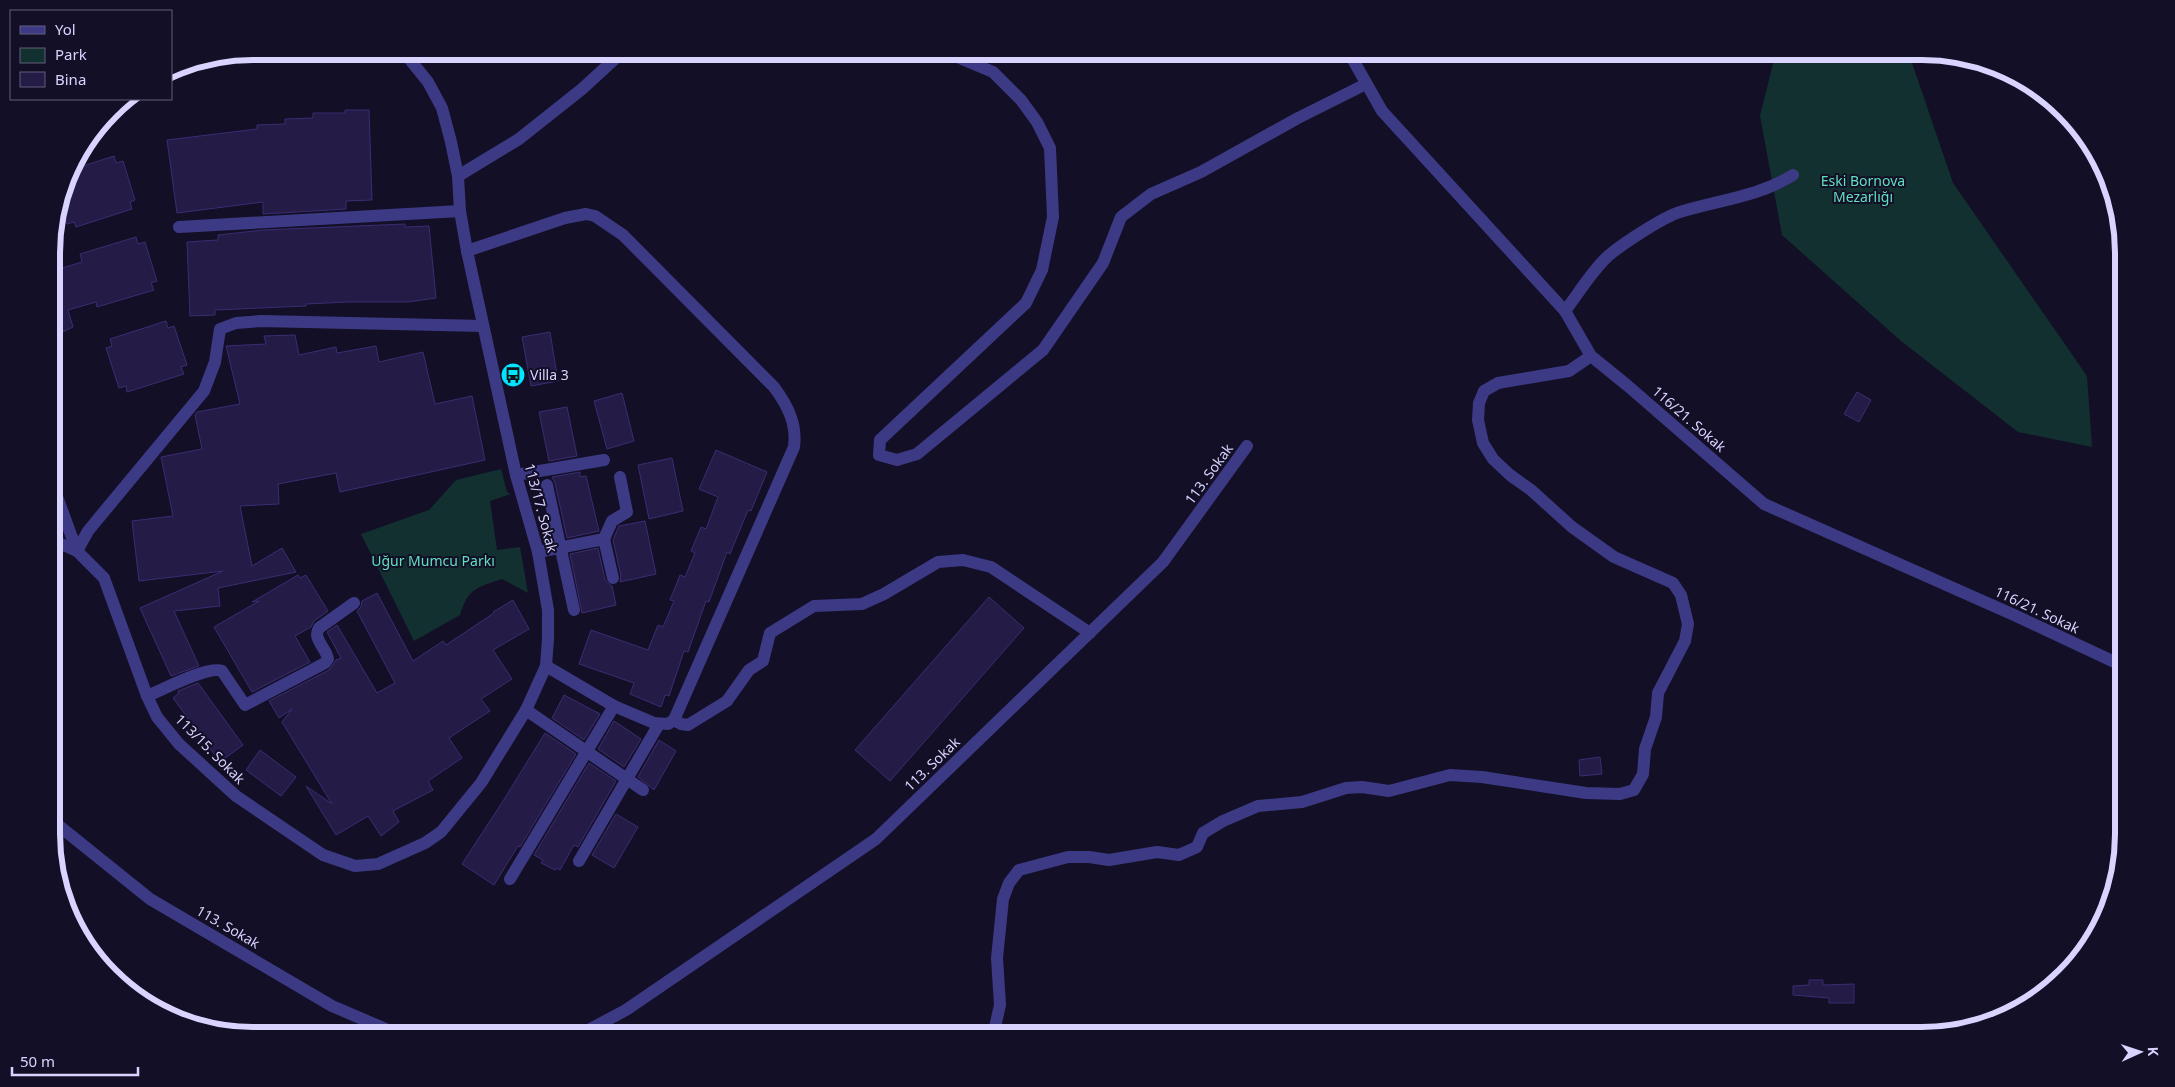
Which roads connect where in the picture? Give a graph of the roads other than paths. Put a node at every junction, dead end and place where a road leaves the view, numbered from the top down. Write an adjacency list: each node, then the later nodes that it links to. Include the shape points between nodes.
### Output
1 (410, 60): 7 (street, 113/17. Sokak, via 428,82 442,108)
2 (614, 60): 7 (street, via 519,139)
3 (964, 60): 5 (street, via 993,72 1021,100 1037,122 1050,148 1053,216 1042,270 1026,303 880,440 879,455 897,460 917,454 1044,350 1104,263 1121,217 1151,194 1201,172)
4 (1353, 60): 5 (street, 116/21. Sokak)
5 (1366, 84): 11 (street, 116/21. Sokak, via 1382,111)
6 (1792, 175): 11 (street, via 1758,191 1663,219 1606,258)
7 (458, 176): 8 (street, 113/17. Sokak)
8 (460, 211): 9 (street); 10 (street, 113/17. Sokak)
9 (179, 227)
10 (467, 251): 12 (street, 113/17. Sokak); 34 (street, via 565,218 586,214 595,216 624,236 774,387 790,413 796,434 794,447)
11 (1565, 311): 13 (street, 116/21. Sokak)
12 (483, 326): 16 (street, 113/17. Sokak); 23 (street, via 261,321 236,323 220,329 215,362 204,391 88,531)
13 (1591, 356): 29 (street, 116/21. Sokak, via 1764,504); 45 (street, via 1569,371 1498,382 1484,390 1478,420 1483,443 1493,459 1510,475 1614,557 1673,582 1681,595 1688,624 1685,642 1658,693 1643,774 1634,790 1620,794 1586,793 1482,776 1450,775 1389,791 1346,788 1302,802 1258,806 1223,821 1204,833 1197,848 1179,855 1157,852 1109,860 1068,857 1019,870 1003,899 997,958 1000,1005)
14 (1247, 446): 28 (street, 113. Sokak, via 1163,562)
15 (604, 460): 16 (street)
16 (516, 475): 24 (street, 113/17. Sokak)
17 (620, 477): 20 (street, via 627,512 612,522)
18 (547, 485): 22 (street)
19 (60, 505): 23 (street)
20 (604, 539): 22 (street); 25 (street)
21 (60, 544): 23 (street)
22 (560, 548): 24 (street); 27 (street)
23 (77, 551): 31 (street, 113/15. Sokak, via 104,578)
24 (538, 552): 30 (street, 113/17. Sokak, via 548,610)
25 (613, 578)
26 (354, 603): 31 (street, via 316,632 327,654 325,663 245,705 218,668)
27 (574, 610)
28 (1090, 633): 34 (street, via 991,567 963,560 938,562 862,604 814,606 770,633 763,661 749,670 727,701 688,725); 44 (street, 113. Sokak, via 876,839 626,1010)
29 (2115, 662)
30 (546, 666): 32 (street); 33 (street, 113/17. Sokak)
31 (147, 696): 40 (street, 113/15. Sokak, via 157,717 179,744 236,796)
32 (614, 706): 35 (street); 36 (street)
33 (526, 710): 36 (street); 40 (street, 113/17. Sokak, via 481,783 441,832 378,864 355,866)
34 (674, 720): 35 (street)
35 (659, 724): 37 (street)
36 (587, 752): 37 (street); 42 (street)
37 (627, 779): 38 (street); 41 (street)
38 (643, 790)
39 (60, 828): 43 (street, 113. Sokak, via 150,900 332,1006)
40 (323, 855)
41 (578, 861)
42 (510, 879)
43 (381, 1027)
44 (594, 1027)
45 (995, 1027)

